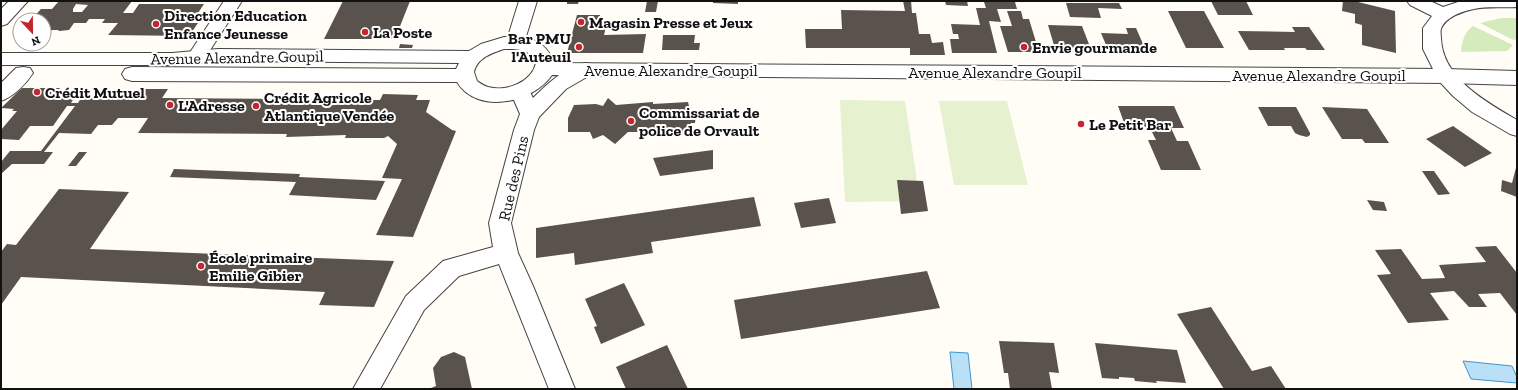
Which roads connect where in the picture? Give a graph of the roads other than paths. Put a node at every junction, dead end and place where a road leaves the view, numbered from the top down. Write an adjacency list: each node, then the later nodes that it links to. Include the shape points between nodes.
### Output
1 (19, 1): 7 (street)
2 (233, 1): 9 (street)
3 (528, 1): 8 (street)
4 (1416, 1): 6 (street)
5 (1517, 2): 6 (street, via 1473,3 1456,7)
6 (1443, 14): 17 (street, via 1432,28 1432,49)
7 (1, 20)
8 (515, 43): 10 (street, via 492,46); 12 (street, via 526,44 539,51 545,61)
9 (196, 57): 10 (street, Avenue Alexandre Goupil); 11 (street, Avenue Alexandre Goupil)
10 (473, 57): 16 (street, via 465,70)
11 (1, 59)
12 (545, 69): 13 (street, Avenue Alexandre Goupil); 19 (street, via 532,85)
13 (585, 69): 17 (street, Avenue Alexandre Goupil); 21 (street, Rue des Pins, via 559,84)
14 (1, 73): 15 (street, Avenue Alexandre Goupil)
15 (23, 73): 16 (street, Avenue Alexandre Goupil); 20 (street)
16 (465, 76): 19 (street, via 471,87 484,94 508,95)
17 (1446, 76): 18 (street, Avenue Alexandre Goupil); 22 (street, via 1479,107)
18 (1517, 78)
19 (520, 91): 21 (street, Rue des Pins)
20 (1, 94)
21 (530, 114): 23 (street, Rue des Pins, via 500,223)
22 (1517, 129)
23 (506, 253): 24 (street, via 451,268 415,303); 25 (street, Rue des Pins)
24 (366, 389)
25 (562, 389)

